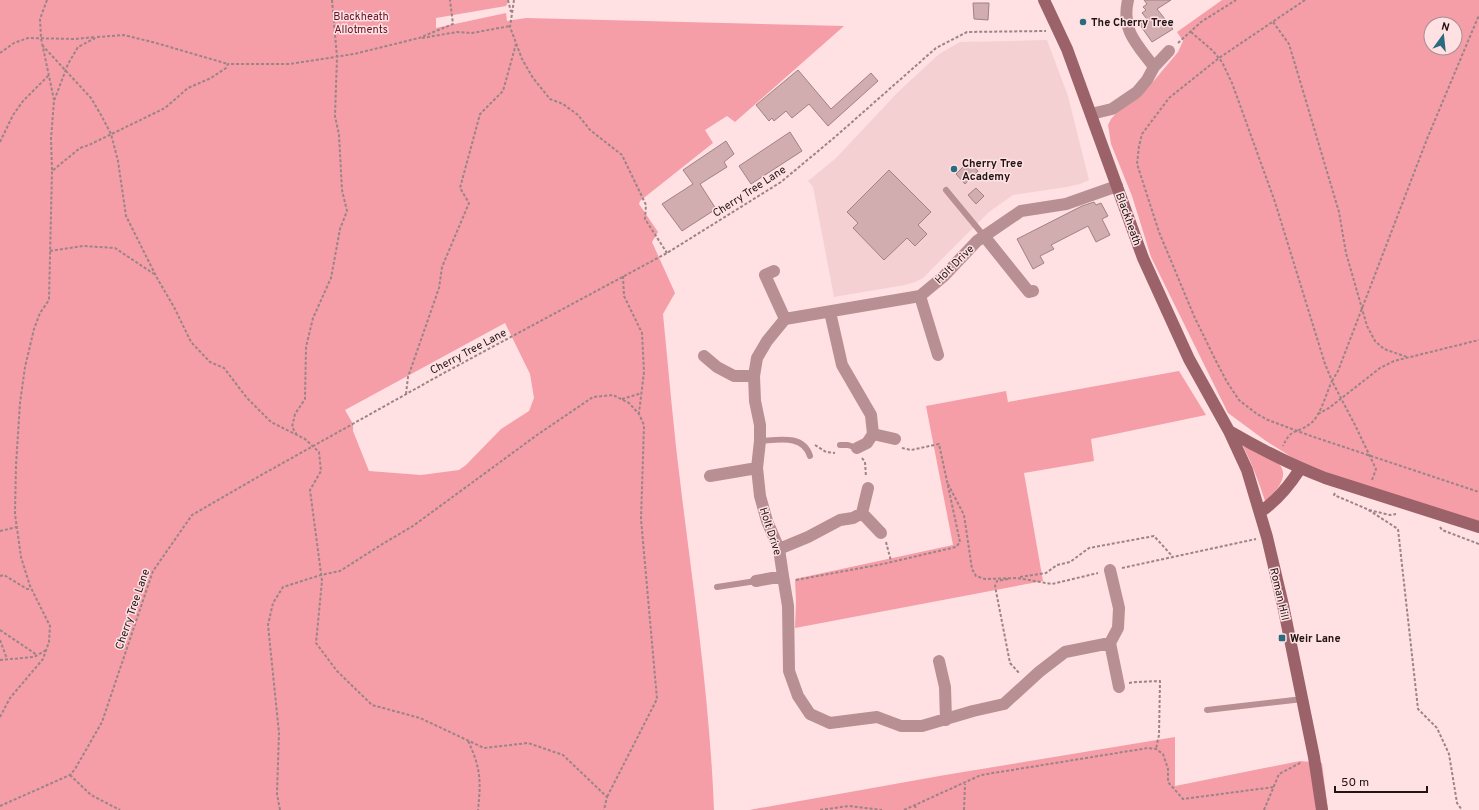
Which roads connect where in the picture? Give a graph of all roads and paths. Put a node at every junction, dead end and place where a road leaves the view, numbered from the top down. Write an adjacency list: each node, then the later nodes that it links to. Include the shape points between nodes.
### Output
1 (47, 0): 17 (path, via 40,19)
2 (332, 0): 23 (path)
3 (450, 0): 18 (path, via 453,24)
4 (508, 0): 10 (path)
5 (514, 0): 10 (path)
6 (1044, 0): 14 (main road, Blackheath)
7 (1128, 0): 26 (street, via 1126,21 1130,34)
8 (1236, 0): 15 (path, via 1201,22)
9 (1305, 0): 12 (path)
10 (512, 13): 13 (path)
11 (1479, 15): 44 (path, via 1426,139)
12 (1273, 22): 24 (path); 44 (path, via 1289,44 1339,212 1346,253)
13 (510, 26): 18 (path); 19 (path)
14 (1059, 31): 30 (main road, Blackheath); 38 (path, Cherry Tree Lane, via 967,32 936,48 781,182)
15 (1191, 32): 21 (path); 24 (path)
16 (97, 37): 17 (path); 25 (path, via 124,35); 27 (path, via 78,48)
17 (41, 38): 20 (path); 22 (path, via 28,38 14,43)
18 (419, 38): 23 (path)
19 (516, 44): 38 (path, via 533,78 550,99 563,104 578,115 590,130 622,154 646,205 645,219); 54 (path, via 503,91 480,114 460,188 469,204 442,267 439,288 408,377)
20 (42, 45): 27 (path); 28 (path)
21 (1169, 51): 26 (street)
22 (0, 53)
23 (337, 57): 25 (path, via 290,64); 62 (path, via 335,116 339,135 342,190 347,210 340,229 331,278 313,318 306,347 305,399 295,414 292,427)
24 (1219, 58): 52 (path, via 1232,83 1275,202); 59 (path, via 1169,98 1142,134 1137,164 1159,232 1194,316 1227,382 1239,400 1257,414)
25 (228, 64): 31 (path, via 211,78 188,88 165,108)
26 (1154, 67): 30 (street, via 1137,92 1112,108)
27 (66, 70): 29 (path); 31 (path, via 91,98)
28 (48, 75): 29 (path); 32 (path, via 12,114)
29 (54, 101): 33 (path)
30 (1091, 114): 34 (main road, Blackheath)
31 (111, 134): 33 (path, via 80,148); 40 (path, via 118,161 126,216)
32 (0, 142)
33 (52, 171): 37 (path)
34 (1117, 186): 36 (street, Holt Drive, via 1066,204 1021,211); 60 (main road, Blackheath, via 1144,258 1189,359)
35 (946, 190): 36 (lane)
36 (984, 236): 42 (street); 43 (street, Holt Drive)
37 (50, 251): 40 (path, via 83,246 115,248); 81 (path, via 49,300 40,313 29,348 20,403 16,472)
38 (667, 253): 41 (path, Cherry Tree Lane)
39 (774, 270): 46 (street, via 765,275)
40 (155, 275): 62 (path, via 191,342 210,362 224,368 247,398 271,422)
41 (623, 276): 53 (path, via 624,296 642,333); 54 (path, Cherry Tree Lane)
42 (1027, 293)
43 (920, 296): 45 (street); 48 (street, via 930,338)
44 (1362, 307): 50 (path, via 1367,326 1375,341 1384,349); 52 (path)
45 (830, 312): 46 (street); 61 (street, via 842,365 872,415)
46 (785, 319): 51 (street, Holt Drive, via 757,358)
47 (1479, 340): 50 (path)
48 (938, 355)
49 (704, 356): 51 (street, via 734,376)
50 (1407, 357): 56 (path, via 1380,368)
51 (754, 376): 64 (street, Holt Drive)
52 (1332, 381): 56 (path); 58 (path)
53 (642, 392): 55 (path); 57 (path)
54 (406, 394): 66 (path, Cherry Tree Lane)
55 (621, 399): 57 (path, via 629,403); 90 (path, via 613,395 593,397 413,526 340,571)
56 (1341, 399): 58 (path); 69 (path)
57 (639, 414): 117 (path, via 644,425 641,519 657,699)
58 (1317, 415): 59 (path, via 1312,423)
59 (1294, 430): 69 (path); 70 (path, via 1286,438)
60 (1229, 431): 70 (main road); 79 (main road, Roman Hill, via 1247,470)
61 (873, 434): 63 (street); 67 (street, via 867,443)
62 (298, 436): 66 (path)
63 (895, 439): 75 (path, via 893,444 911,450 939,444)
64 (760, 441): 68 (lane, via 792,440 808,448); 71 (street, Holt Drive)
65 (840, 445): 67 (lane)
66 (313, 446): 90 (path, via 319,452 321,472 310,490); 114 (path, Cherry Tree Lane, via 192,515 153,571 102,722)
67 (857, 448): 76 (path, via 865,462)
68 (810, 456)
69 (1369, 456): 77 (path, via 1376,469); 78 (path)
70 (1279, 458): 72 (main road)
71 (757, 468): 73 (street); 86 (street, Holt Drive, via 760,496)
72 (1300, 469): 74 (main road); 79 (main road, via 1272,504)
73 (710, 476)
74 (1337, 482): 77 (main road); 132 (path, via 1334,495 1367,509 1398,529 1418,709 1438,728 1448,754 1457,803)
75 (948, 484): 88 (path, via 960,542 956,547); 92 (path, via 964,515 972,569 976,576 986,579)
76 (868, 488): 80 (street)
77 (1368, 492): 82 (main road)
78 (1479, 492)
79 (1260, 512): 85 (main road, Roman Hill)
80 (862, 513): 84 (street); 86 (street, via 853,518 840,520)
81 (17, 526): 83 (path); 96 (path, via 21,557)
82 (1479, 527)
83 (0, 531)
84 (881, 533): 88 (path, via 885,535)
85 (1267, 537): 87 (path); 107 (main road, Roman Hill)
86 (779, 549): 93 (street, Holt Drive)
87 (1173, 557): 89 (path); 92 (path, via 1154,536 1089,548 1070,562 1057,565 1046,573)
88 (891, 562): 93 (path, via 813,577)
89 (1110, 570): 92 (path, via 1052,584); 99 (street, via 1119,608 1118,628)
90 (321, 575): 111 (path, via 316,643 337,671 372,705 420,718); 121 (path, via 283,587 273,603 268,625 279,733 277,794)
91 (0, 576): 96 (path, via 4,575)
92 (1017, 578): 105 (path, via 997,581 995,586 1010,663)
93 (784, 579): 94 (street); 110 (street, Holt Drive, via 788,606 789,671 798,696 810,714 830,723 877,716 901,726 922,726)
94 (756, 581): 95 (lane)
95 (717, 587)
96 (32, 590): 100 (path, via 50,626)
97 (0, 630): 101 (path)
98 (0, 640): 102 (path)
99 (1110, 643): 105 (street, Holt Drive, via 1065,652); 106 (street)
100 (47, 649): 101 (path); 109 (path, via 43,659 10,698)
101 (37, 655): 102 (path)
102 (7, 659): 103 (path)
103 (0, 660)
104 (939, 661): 110 (street, via 945,687)
105 (1027, 683): 110 (street, Holt Drive, via 1004,704)
106 (1118, 687): 112 (path, via 1136,682 1160,681 1159,735)
107 (1303, 699): 108 (lane); 113 (main road, Roman Hill)
108 (1207, 710)
109 (0, 717)
110 (946, 720)
111 (468, 741): 117 (path, via 484,748 528,743 563,755); 122 (path, via 480,777)
112 (1156, 749): 115 (path, via 1148,748 981,775); 116 (path, via 1163,754 1168,769 1168,782 1183,799)
113 (1314, 757): 116 (path, via 1279,774); 131 (main road, Roman Hill)
114 (70, 775): 119 (path); 120 (path, via 91,795)
115 (965, 784): 118 (path); 129 (path)
116 (1274, 787): 130 (path)
117 (607, 797): 123 (path)
118 (915, 805): 127 (path); 128 (path)
119 (0, 806)
120 (120, 810)
121 (280, 810)
122 (478, 810)
123 (604, 810)
124 (820, 810): 125 (path, via 848,806)
125 (878, 810): 126 (path)
126 (882, 810)
127 (904, 810)
128 (916, 810)
129 (964, 810)
130 (1264, 810)
131 (1322, 810)
132 (1462, 810)

